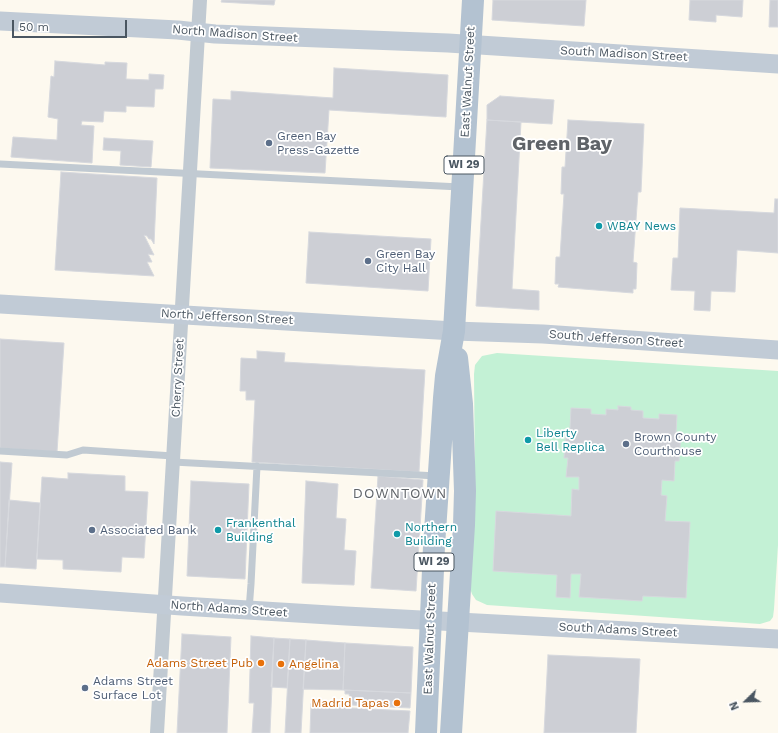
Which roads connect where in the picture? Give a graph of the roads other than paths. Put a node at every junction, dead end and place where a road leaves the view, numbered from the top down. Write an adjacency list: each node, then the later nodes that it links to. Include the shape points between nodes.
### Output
1 (200, 0): 4 (street, Cherry Street)
2 (473, 0): 5 (main road, East Walnut Street / WI 29)
3 (0, 21): 4 (main road, North Madison Street)
4 (197, 33): 5 (main road, North Madison Street); 8 (street, Cherry Street)
5 (471, 45): 6 (main road, South Madison Street); 9 (main road, East Walnut Street / WI 29)
6 (778, 64)
7 (0, 164): 8 (lane)
8 (190, 174): 9 (lane); 11 (street, Cherry Street)
9 (462, 187): 12 (main road, East Walnut Street / WI 29)
10 (0, 304): 11 (main road, North Jefferson Street)
11 (182, 315): 12 (main road, North Jefferson Street); 15 (street, Cherry Street)
12 (454, 331): 13 (main road, South Jefferson Street, via 543,334); 17 (main road, East Walnut Street / WI 29, via 446,376); 22 (main road, East Walnut Street / WI 29, via 462,404 465,491)
13 (778, 350)
14 (0, 451): 15 (lane, via 67,454 83,450)
15 (173, 459): 16 (lane); 19 (street, Cherry Street)
16 (257, 466): 17 (lane); 20 (lane)
17 (439, 476): 21 (main road, East Walnut Street / WI 29)
18 (0, 593): 19 (main road, North Adams Street)
19 (164, 605): 20 (main road, North Adams Street); 24 (street, Cherry Street)
20 (249, 610): 21 (main road, North Adams Street)
21 (430, 620): 22 (main road, North Adams Street); 25 (main road, East Walnut Street / WI 29)
22 (458, 622): 23 (main road, South Adams Street); 26 (main road, East Walnut Street / WI 29)
23 (778, 639)
24 (157, 733)
25 (426, 733)
26 (451, 733)

